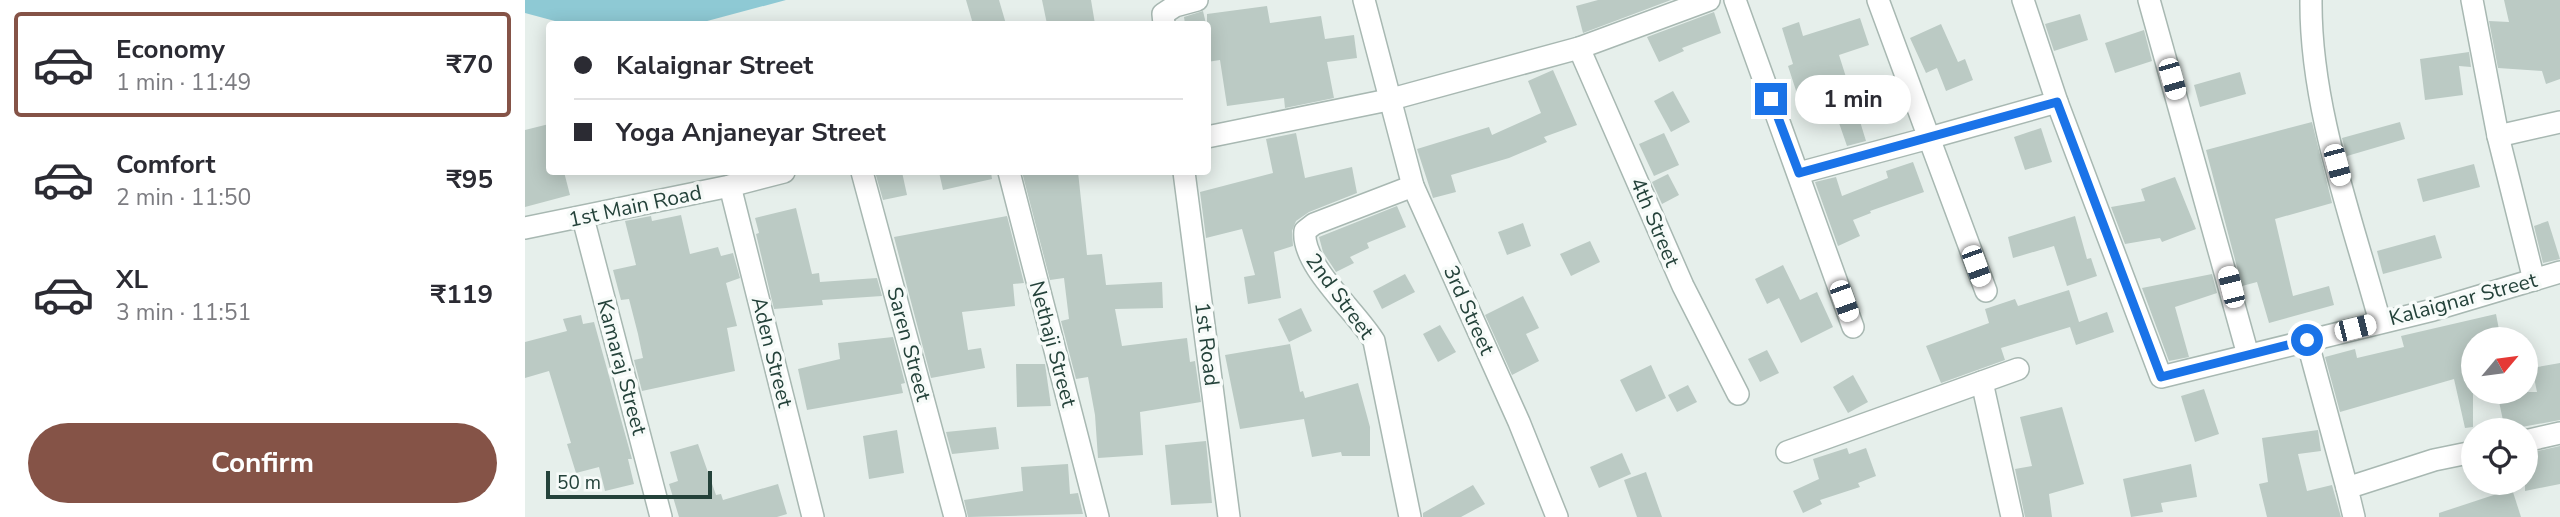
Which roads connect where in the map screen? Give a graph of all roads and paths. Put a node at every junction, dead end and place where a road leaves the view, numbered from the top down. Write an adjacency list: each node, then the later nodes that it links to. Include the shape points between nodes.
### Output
1 (1197, 0): 10 (street, via 1168,9)
2 (1364, 0): 12 (street, 3rd Street)
3 (1709, 0): 11 (street)
4 (1735, 0): 18 (street)
5 (1878, 0): 17 (street)
6 (2023, 0): 13 (street)
7 (2149, 0): 33 (street)
8 (2311, 0): 30 (street, via 2311,43 2330,139)
9 (2472, 0): 15 (street)
10 (1164, 21)
11 (1580, 48): 12 (street); 36 (street, 4th Street, via 1682,285)
12 (1388, 100): 16 (street); 24 (street, 3rd Street)
13 (2057, 102): 17 (street); 33 (street, Kalaignar Street, via 2161,377)
14 (2560, 122): 15 (street)
15 (2498, 135): 28 (street)
16 (1211, 136)
17 (1929, 138): 18 (street); 29 (street)
18 (1799, 173): 31 (street)
19 (772, 175): 23 (street, 1st Main Road)
20 (863, 175): 44 (street, Saren Street)
21 (1010, 175): 45 (street, Nethaji Street)
22 (1184, 175): 46 (street, 1st Road)
23 (730, 186): 25 (street, 1st Main Road); 43 (street, Aden Street)
24 (1413, 187): 47 (street, 2nd Street, via 1314,224 1305,231 1303,242 1309,259 1374,341); 48 (street, 3rd Street)
25 (583, 218): 26 (street, 1st Main Road); 42 (street, Kamaraj Street)
26 (525, 228)
27 (2560, 272): 28 (street, Kalaignar Street)
28 (2534, 280): 30 (street, Kalaignar Street)
29 (1986, 292)
30 (2380, 322): 32 (street, Kalaignar Street)
31 (1853, 327)
32 (2307, 340): 33 (street, Kalaignar Street); 41 (street)
33 (2248, 355)
34 (2018, 369): 35 (street)
35 (1982, 382): 39 (street); 49 (street)
36 (1738, 394)
37 (2560, 433): 38 (street)
38 (2538, 438)
39 (1787, 452)
40 (2461, 454): 41 (street)
41 (2347, 488): 50 (street)
42 (661, 517)
43 (813, 517)
44 (955, 517)
45 (1098, 517)
46 (1229, 517)
47 (1410, 517)
48 (1557, 517)
49 (2012, 517)
50 (2354, 517)

